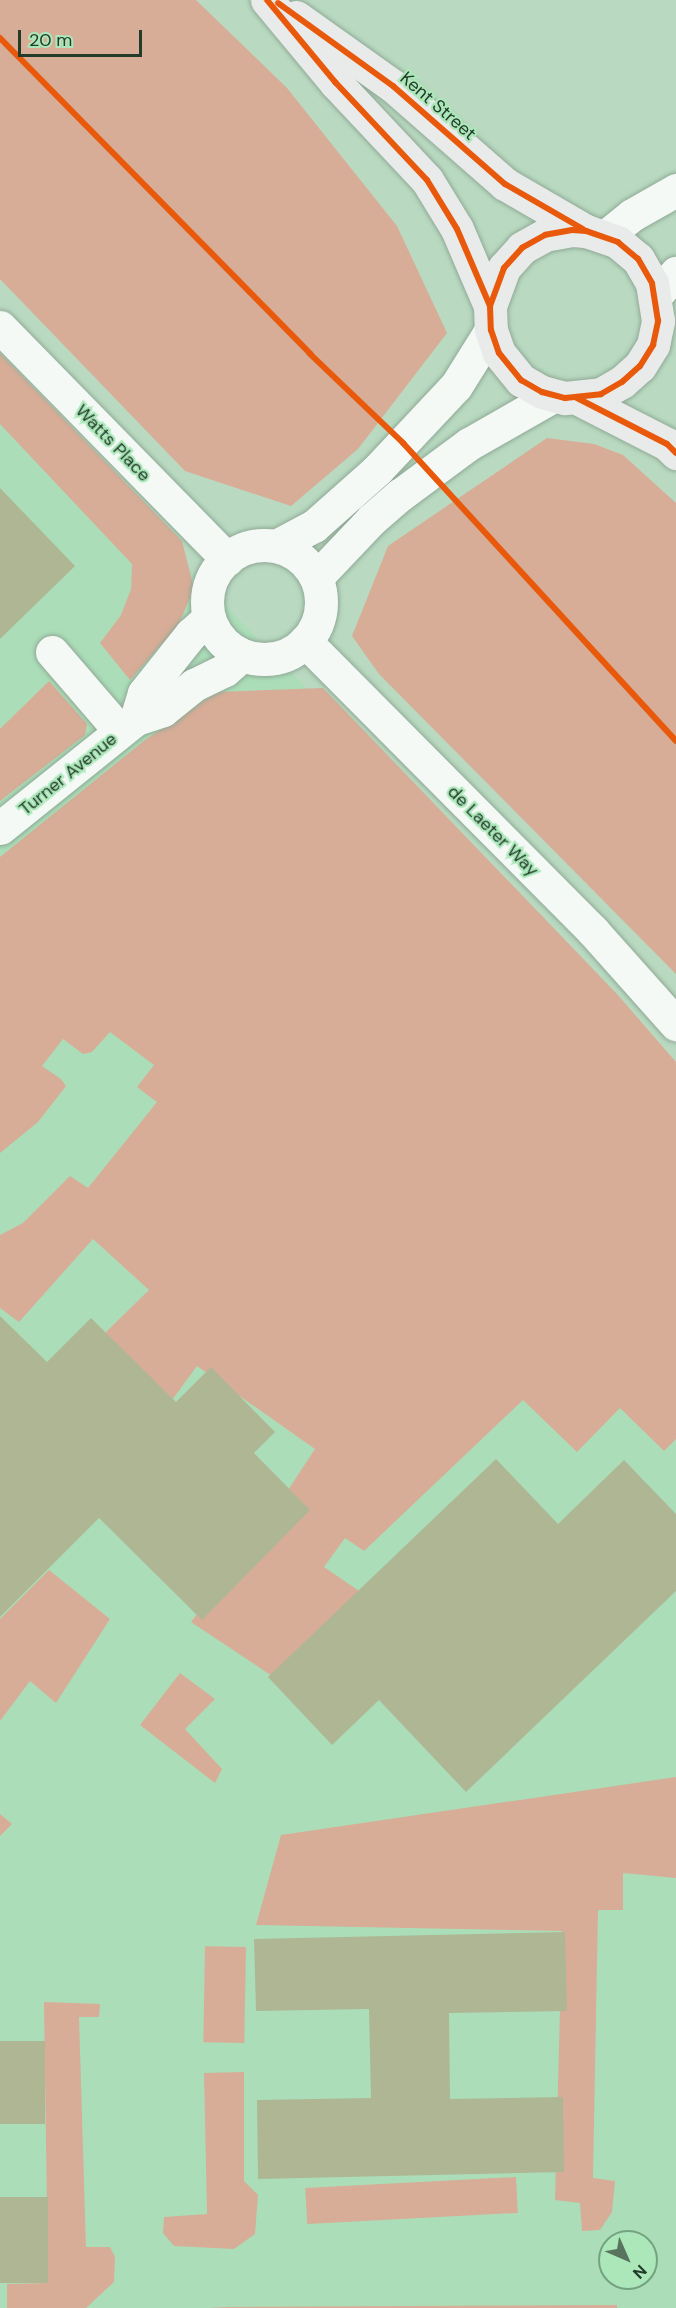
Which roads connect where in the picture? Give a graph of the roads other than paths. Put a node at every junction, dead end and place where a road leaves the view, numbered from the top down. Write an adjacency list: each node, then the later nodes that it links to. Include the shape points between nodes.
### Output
1 (267, 0): 6 (main road, via 335,82 427,180 458,229)
2 (273, 0): 4 (main road, Kent Street, via 393,86 505,184)
3 (676, 190): 4 (street)
4 (596, 233): 5 (main road, via 638,259); 6 (main road, via 552,233 522,248 504,268)
5 (667, 308): 8 (main road, via 652,345 632,375 601,394)
6 (491, 318): 8 (main road, via 499,352 513,372 531,387); 10 (street, via 456,386 378,470 330,514)
7 (0, 327): 11 (street, Watts Place)
8 (565, 397): 9 (main road, via 667,444); 12 (street, via 469,444 372,519)
9 (676, 453)
10 (276, 546): 11 (street, via 250,547); 12 (street, via 300,557)
11 (227, 559): 13 (street, via 209,586)
12 (316, 578): 14 (street, via 321,611)
13 (209, 618): 16 (street, via 221,640); 17 (street, via 191,634 144,693)
14 (305, 641): 16 (street, via 275,658); 19 (street, de Laeter Way, via 592,931)
15 (52, 652): 17 (street)
16 (242, 655): 17 (street, Turner Avenue, via 163,710)
17 (128, 725): 18 (street, Turner Avenue)
18 (0, 828)
19 (676, 1024)

